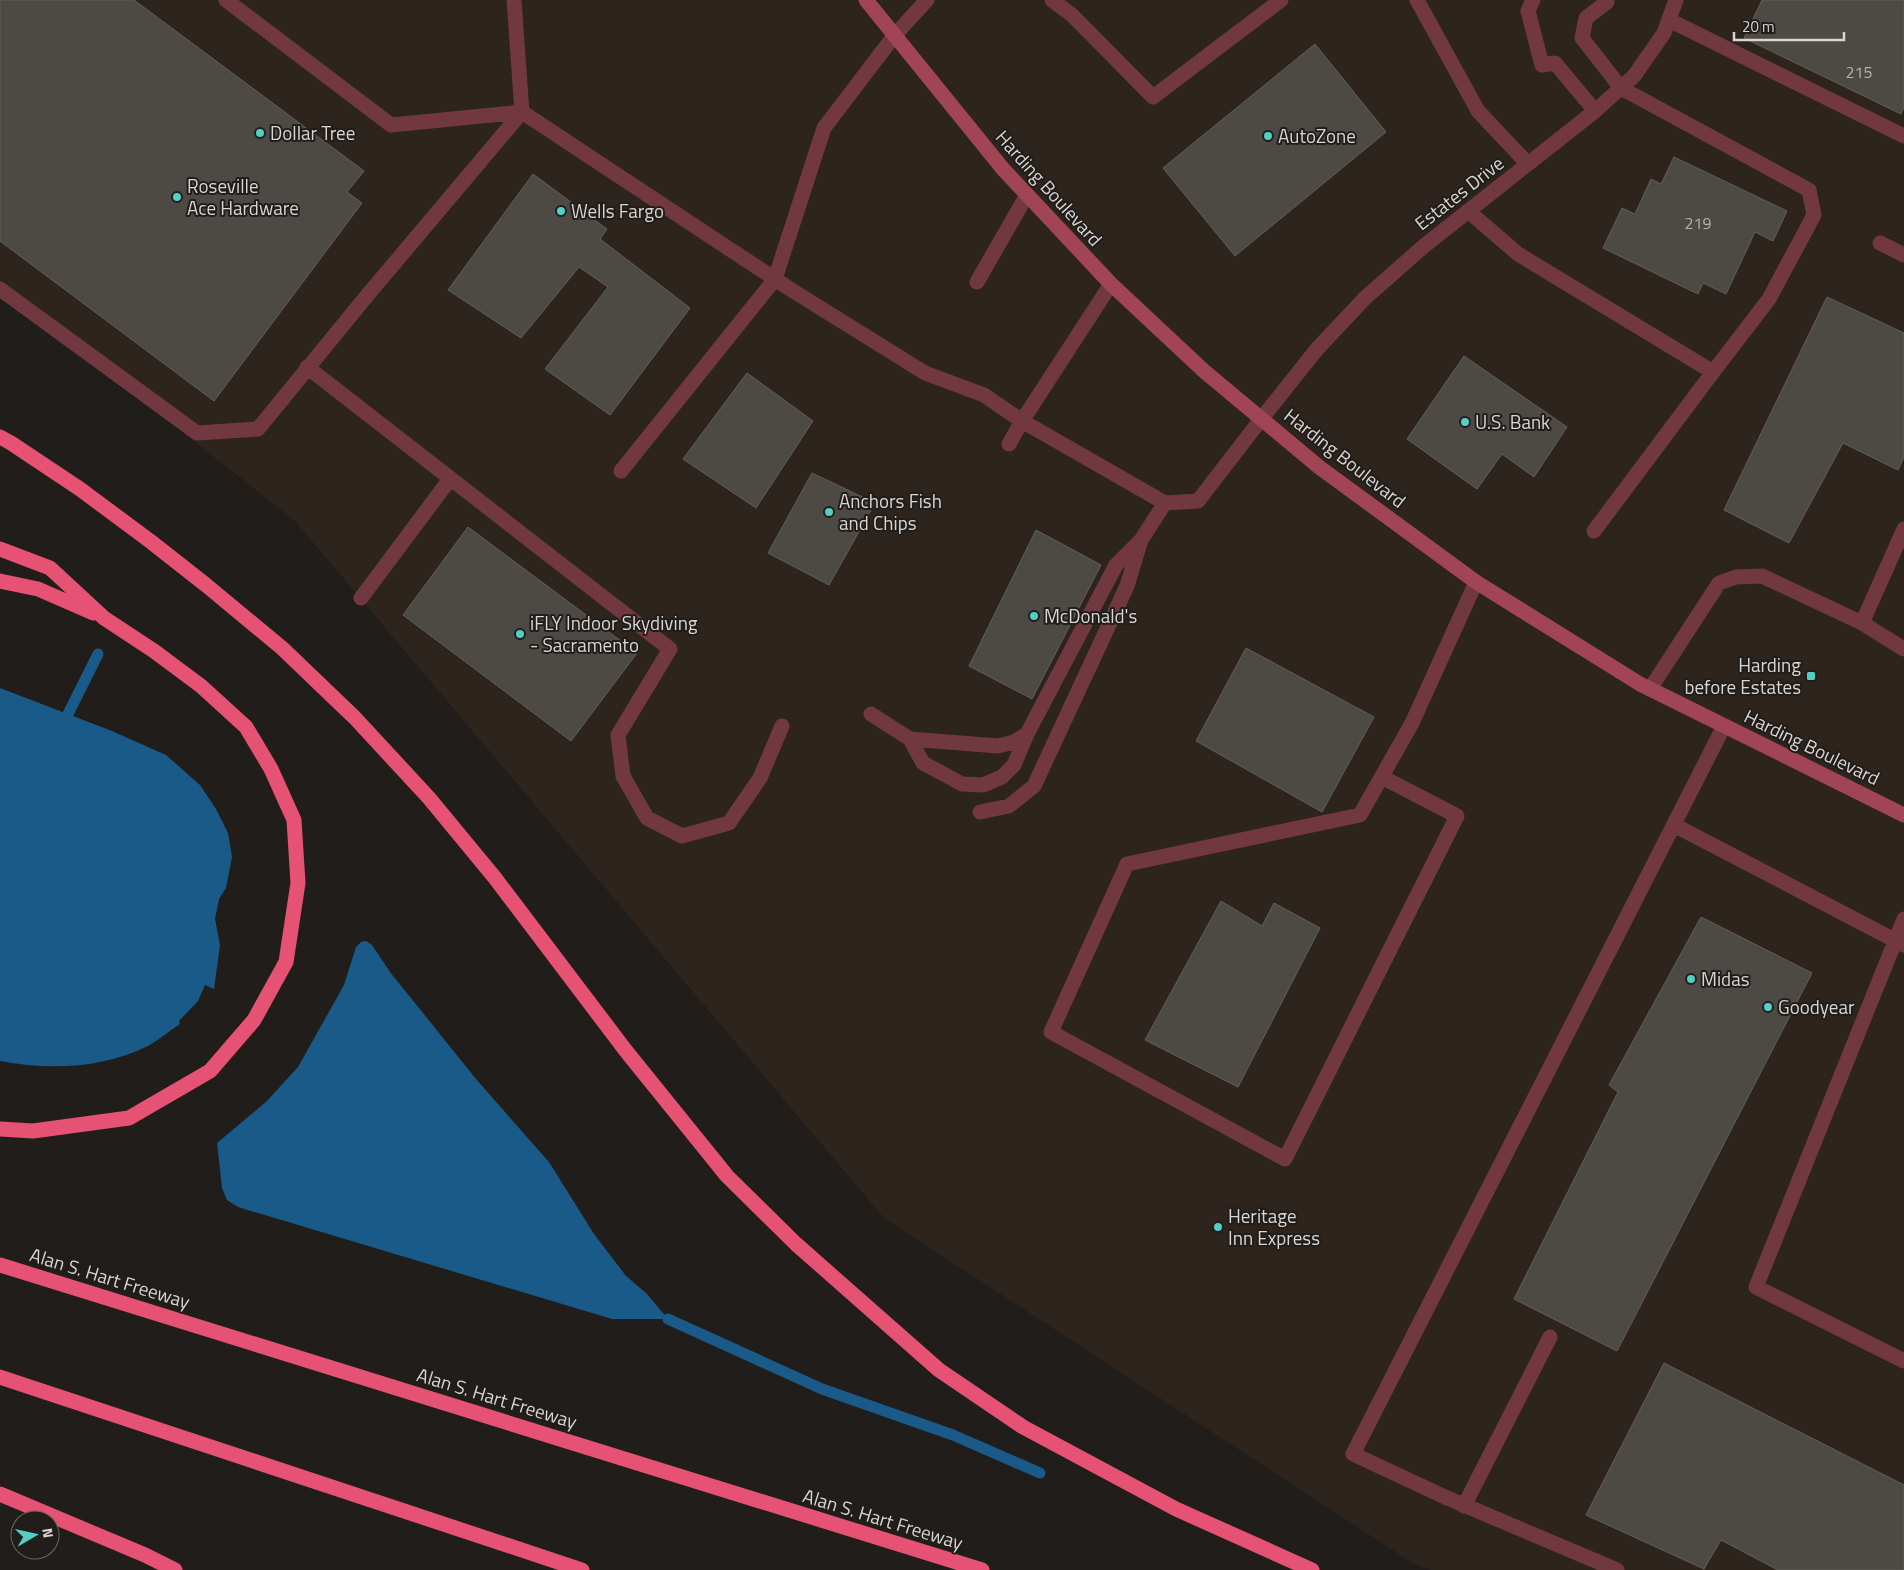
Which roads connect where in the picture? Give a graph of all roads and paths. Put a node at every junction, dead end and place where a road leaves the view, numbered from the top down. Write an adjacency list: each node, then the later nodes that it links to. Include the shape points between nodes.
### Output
1 (226, 0): 15 (street, via 391,125)
2 (514, 0): 15 (street)
3 (866, 0): 12 (main road, Harding Boulevard)
4 (927, 0): 12 (street)
5 (1052, 0): 6 (street, via 1072,15 1153,97)
6 (1281, 0)
7 (1417, 0): 17 (street, via 1478,111)
8 (1533, 0): 14 (street, via 1528,11 1542,65 1555,63)
9 (1605, 0): 13 (street, via 1607,2 1586,18 1582,38)
10 (1676, 0): 11 (street, Estates Drive)
11 (1669, 20): 13 (street, Estates Drive, via 1634,76); 16 (street)
12 (894, 36): 18 (main road, Harding Boulevard); 22 (street, via 824,128)
13 (1621, 88): 14 (street, Estates Drive); 27 (street, via 1809,190 1814,215 1769,299)
14 (1595, 111): 17 (street, Estates Drive)
15 (522, 112): 22 (street); 26 (street)
16 (1904, 136)
17 (1528, 164): 19 (street, Estates Drive)
18 (1027, 195): 23 (street); 24 (main road, Harding Boulevard)
19 (1468, 211): 27 (street, via 1518,254); 28 (street, Estates Drive, via 1365,298 1317,350)
20 (1880, 243): 21 (street)
21 (1904, 255)
22 (775, 279): 29 (street, via 925,373 984,395); 32 (street)
23 (977, 282)
24 (1111, 284): 28 (main road, Harding Boulevard, via 1204,371); 29 (street)
25 (0, 289): 26 (street, via 197,433 258,429)
26 (307, 367): 33 (street)
27 (1713, 372): 36 (street)
28 (1262, 418): 34 (street, Estates Drive, via 1198,501); 40 (main road, Harding Boulevard, via 1319,467)
29 (1022, 421): 31 (street); 34 (street)
30 (0, 437): 67 (highway, via 80,490 185,568 282,648 355,718 429,798 495,878 626,1052 727,1176 796,1244 940,1370 1023,1427 1176,1509)
31 (1009, 444)
32 (621, 471)
33 (450, 478): 41 (street); 47 (street, via 670,649 618,735 624,776 647,818 682,836 729,823 760,778)
34 (1165, 504): 37 (street)
35 (1904, 529): 43 (street)
36 (1594, 531)
37 (1141, 540): 49 (street, via 1116,565); 53 (street, via 1127,586 1034,786 1009,806)
38 (0, 549): 42 (highway, via 50,568)
39 (0, 581): 42 (highway, via 38,589)
40 (1476, 582): 45 (main road, Harding Boulevard); 51 (street, via 1412,723)
41 (361, 598)
42 (104, 618): 57 (highway, via 201,686 246,727 271,769 294,820 298,883 286,962 254,1020 210,1071 194,1081 129,1118 33,1131)
43 (1862, 623): 44 (street); 45 (street, via 1762,576 1736,577 1719,583)
44 (1904, 650)
45 (1650, 689): 48 (main road, Harding Boulevard)
46 (871, 714): 50 (street)
47 (782, 726)
48 (1724, 726): 52 (main road, Harding Boulevard); 54 (street)
49 (1027, 734): 50 (street, via 998,746); 50 (street, via 1014,765 1002,777 983,785 962,784 923,763)
50 (910, 739)
51 (1382, 777): 51 (street, via 1360,815 1127,864 1051,1032 1285,1159 1457,816)
52 (1903, 811)
53 (980, 812)
54 (1674, 825): 56 (street); 63 (street, via 1353,1454)
55 (1904, 919): 56 (street)
56 (1900, 943): 60 (street, via 1756,1287)
57 (0, 1129)
58 (0, 1265): 66 (highway, Alan S. Hart Freeway)
59 (1550, 1338): 63 (street)
60 (1904, 1361)
61 (0, 1377): 65 (highway)
62 (0, 1494): 64 (highway)
63 (1464, 1506): 68 (street)
64 (175, 1570)
65 (582, 1570)
66 (982, 1570)
67 (1312, 1570)
68 (1617, 1570)

